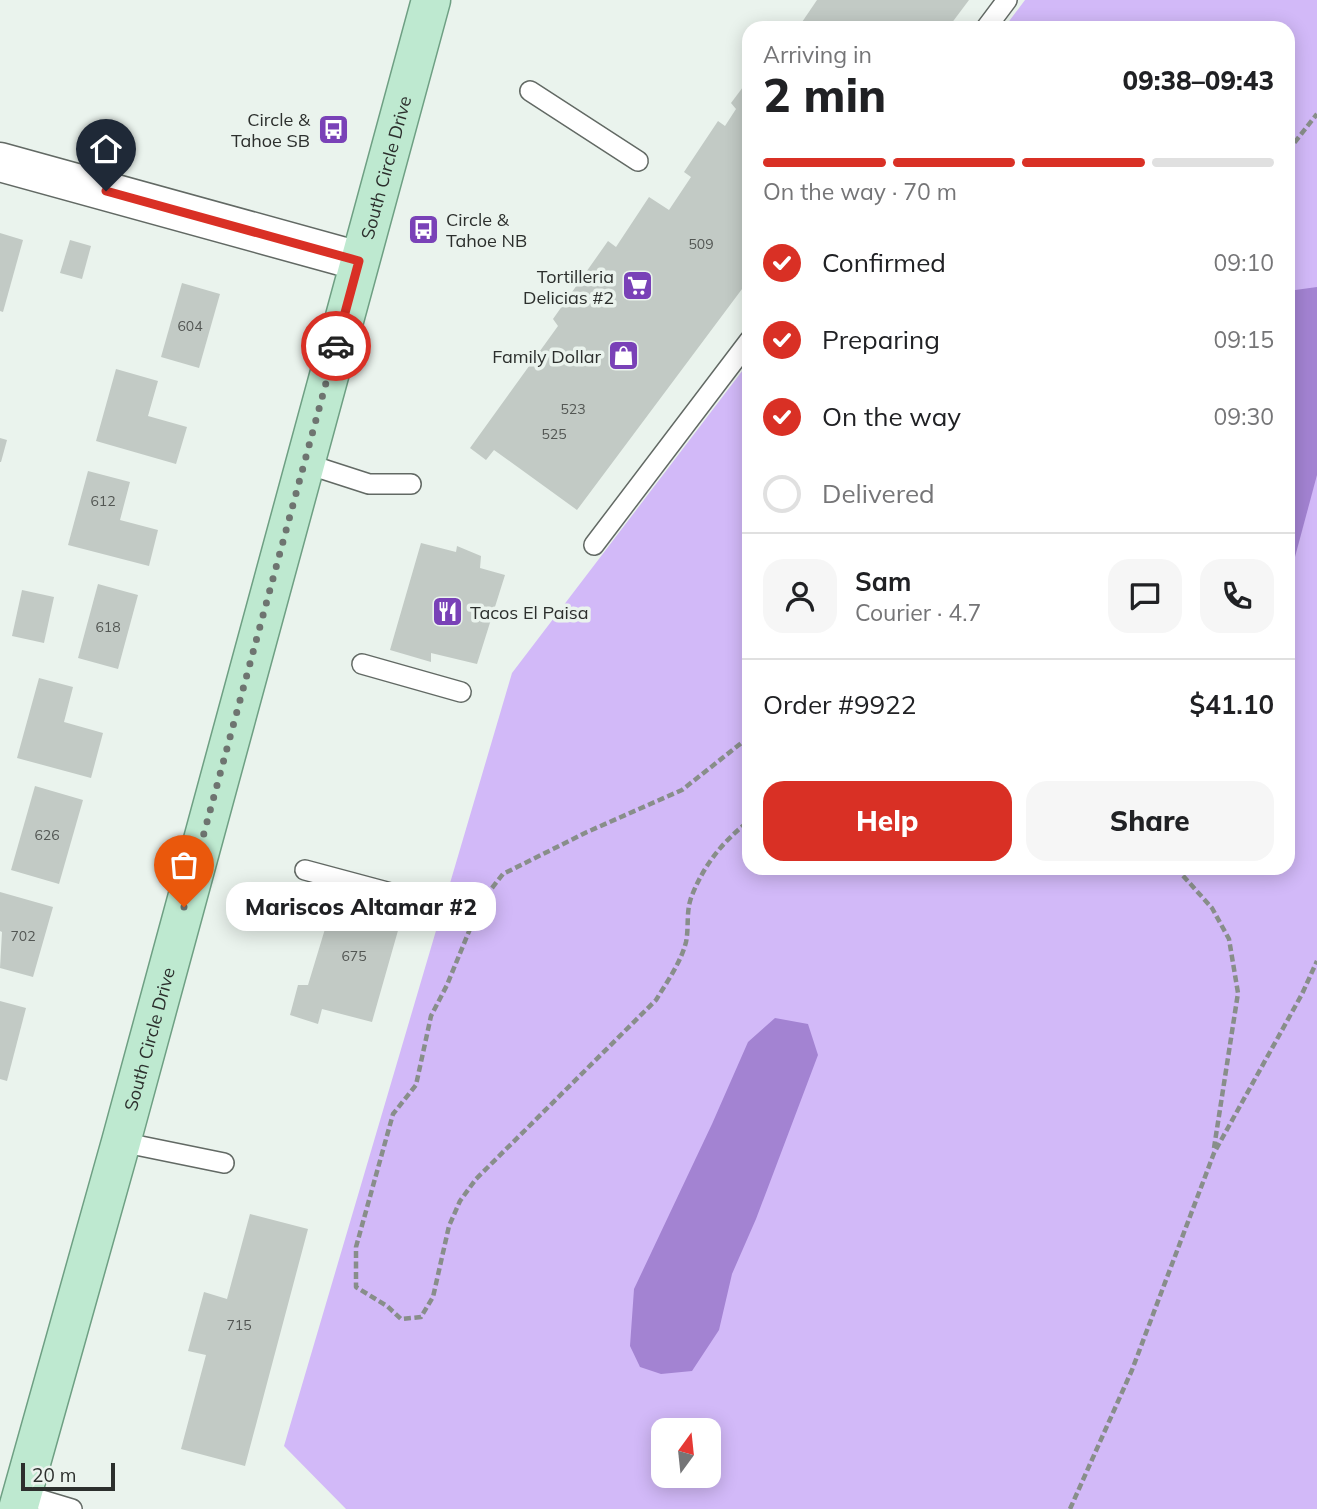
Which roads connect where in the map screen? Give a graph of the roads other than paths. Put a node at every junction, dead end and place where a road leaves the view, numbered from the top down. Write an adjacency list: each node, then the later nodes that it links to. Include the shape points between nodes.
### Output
1 (431, 0): 7 (main road, South Circle Drive)
2 (1007, 0): 3 (lane)
3 (990, 21)
4 (530, 91): 5 (lane)
5 (638, 161)
6 (0, 162): 7 (street)
7 (359, 261): 9 (main road, South Circle Drive)
8 (742, 350): 11 (lane)
9 (304, 463): 10 (lane, via 369,484); 16 (main road, South Circle Drive)
10 (411, 484)
11 (594, 545)
12 (362, 664): 13 (lane)
13 (460, 692)
14 (305, 870): 15 (lane)
15 (402, 896)
16 (121, 1142): 17 (lane); 18 (main road, South Circle Drive)
17 (224, 1163)
18 (20, 1502): 19 (lane)
19 (72, 1509)

